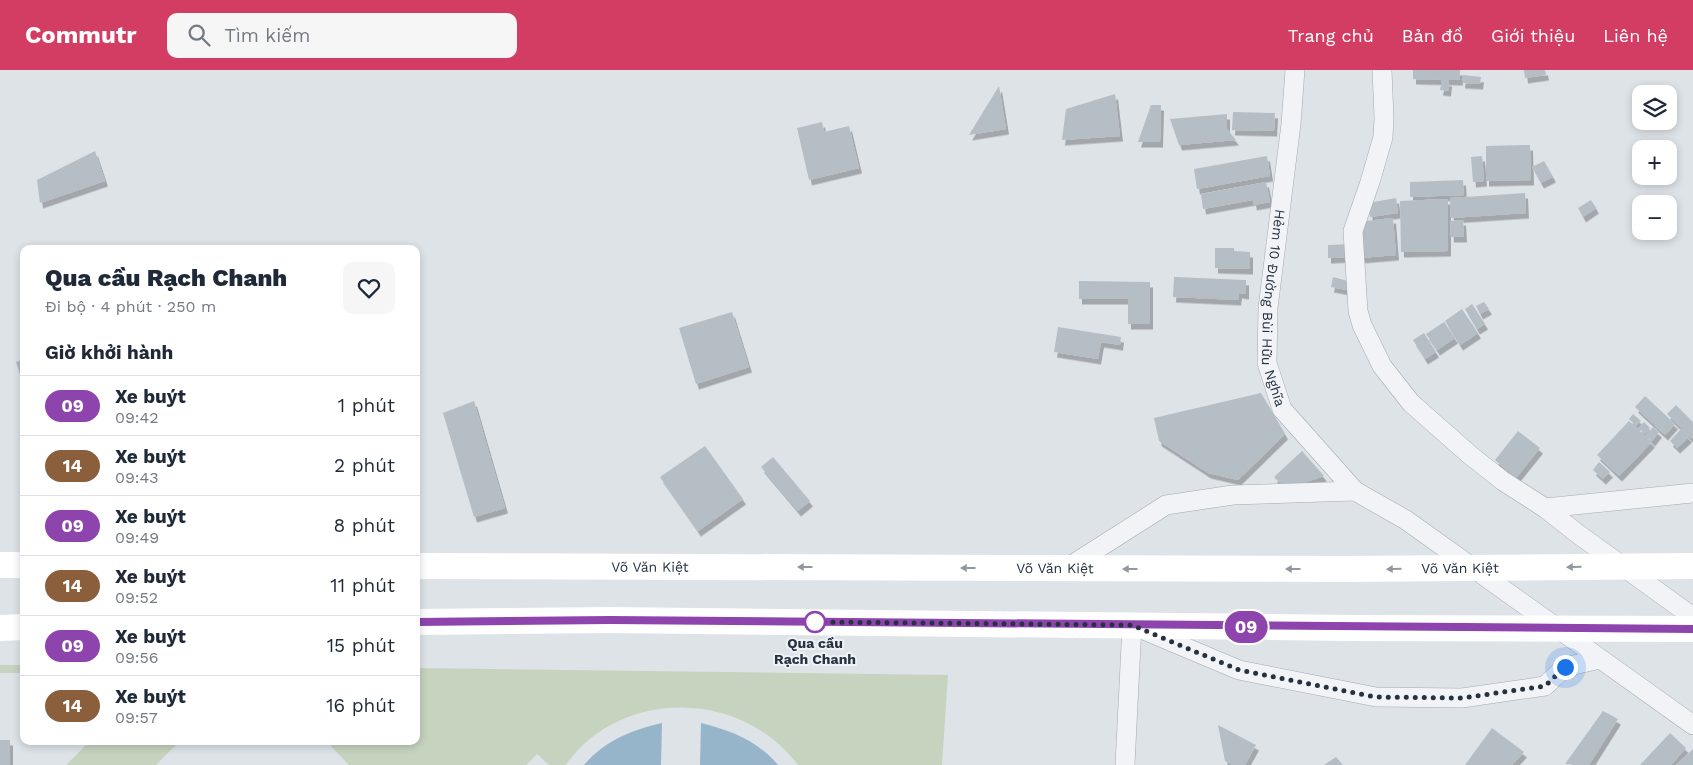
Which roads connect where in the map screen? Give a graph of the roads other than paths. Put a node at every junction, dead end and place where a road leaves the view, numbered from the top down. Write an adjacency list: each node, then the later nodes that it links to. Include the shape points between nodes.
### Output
1 (1295, 70): 3 (street, Hẻm 10 Đường Bùi Hữu Nghĩa, via 1268,308 1267,363 1282,409)
2 (1382, 70): 5 (street, via 1383,137 1353,231 1355,287 1362,325 1382,366 1411,403 1476,460)
3 (1354, 491): 10 (street, via 1233,495 1166,505); 17 (street, Hẻm 10 Đường Bùi Hữu Nghĩa, via 1406,520)
4 (1693, 493): 5 (street)
5 (1545, 508): 11 (street)
6 (0, 565): 7 (main road)
7 (20, 565)
8 (420, 566): 10 (main road, Võ Văn Kiệt, one-way to 8)
9 (1693, 566): 10 (main road, Võ Văn Kiệt, one-way to 10, bridge)
10 (1067, 568)
11 (1693, 617)
12 (420, 622): 13 (main road, via 620,620)
13 (1132, 625): 16 (main road, bridge); 17 (street, via 1239,670 1376,697 1462,698 1545,686 1565,667); 19 (street)
14 (0, 628): 15 (main road)
15 (20, 628)
16 (1693, 630)
17 (1600, 659): 18 (street, Hẻm 10 Đường Bùi Hữu Nghĩa)
18 (1693, 725)
19 (1125, 765)

